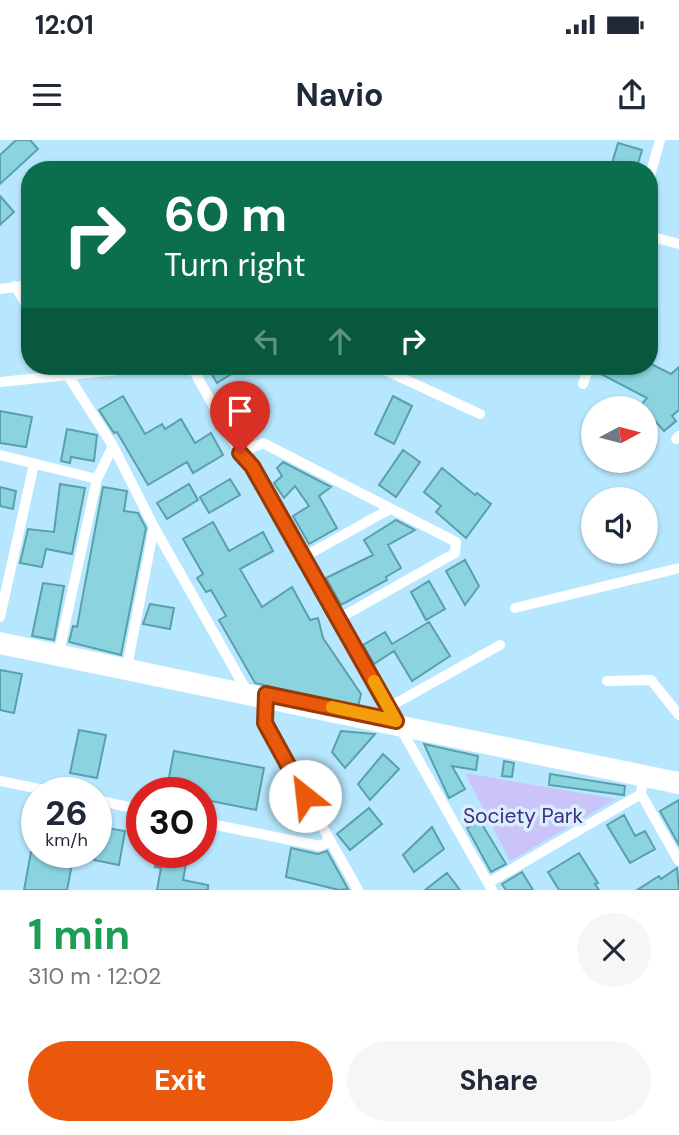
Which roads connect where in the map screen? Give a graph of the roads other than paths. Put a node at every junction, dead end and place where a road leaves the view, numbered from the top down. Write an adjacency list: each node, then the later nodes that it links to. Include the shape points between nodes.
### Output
1 (660, 140): 2 (street)
2 (654, 161)
3 (658, 238): 4 (street)
4 (679, 244)
5 (15, 286): 6 (street); 7 (street); 8 (street)
6 (21, 286)
7 (0, 289)
8 (21, 296)
9 (38, 375): 14 (street)
10 (68, 375): 17 (street)
11 (196, 375): 18 (street)
12 (396, 375): 16 (street)
13 (586, 375): 15 (street)
14 (0, 382)
15 (583, 384)
16 (480, 414)
17 (113, 446): 21 (street); 23 (street)
18 (240, 453): 22 (street, via 263,443); 24 (street, via 252,466)
19 (0, 455): 20 (street)
20 (34, 464): 21 (street); 27 (street)
21 (97, 479): 32 (street)
22 (390, 509): 24 (street); 28 (street, via 452,539 457,550)
23 (154, 527): 33 (street); 35 (street)
24 (302, 558): 28 (street)
25 (679, 568): 26 (street)
26 (516, 608)
27 (0, 617)
28 (338, 619): 37 (street)
29 (0, 638): 32 (street)
30 (500, 645): 37 (street)
31 (0, 648): 32 (street)
32 (59, 655): 33 (street)
33 (127, 669): 35 (street)
34 (607, 681): 38 (street, via 651,680)
35 (244, 694): 36 (street)
36 (265, 698): 39 (street); 47 (street, via 267,728)
37 (389, 706): 39 (street)
38 (679, 715)
39 (399, 726): 41 (street); 44 (street); 49 (street)
40 (679, 778): 41 (street)
41 (660, 779): 44 (street); 45 (street)
42 (0, 781): 43 (street)
43 (21, 785)
44 (642, 787): 48 (street); 49 (street)
45 (679, 788)
46 (217, 824): 47 (street, via 320,846)
47 (331, 841): 50 (street)
48 (679, 862)
49 (490, 886)
50 (358, 890)

